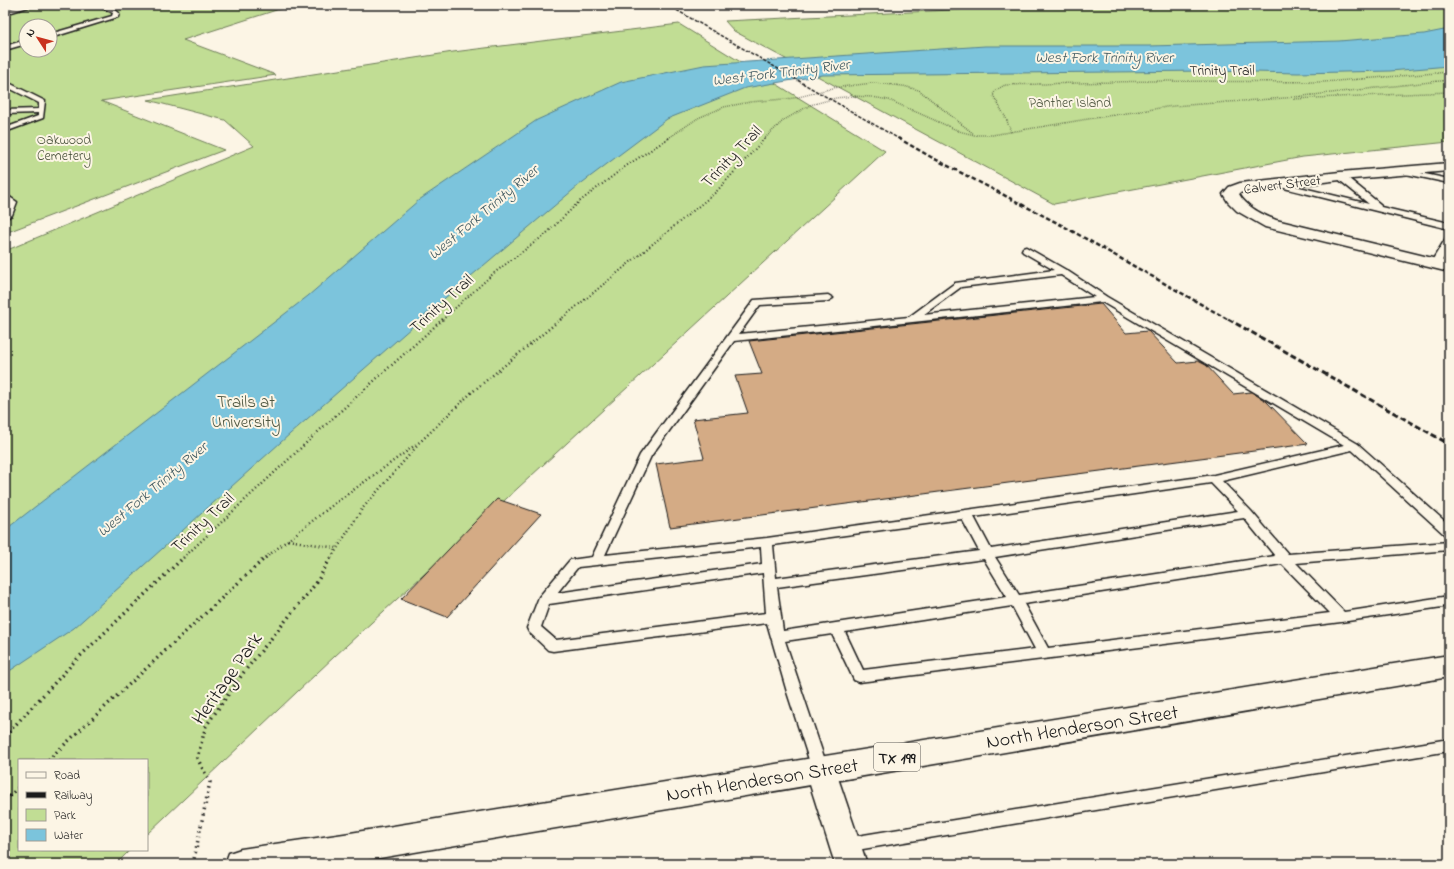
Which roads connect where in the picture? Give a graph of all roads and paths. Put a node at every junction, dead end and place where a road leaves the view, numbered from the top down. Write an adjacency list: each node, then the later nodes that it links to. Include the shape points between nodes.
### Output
1 (32, 5): 3 (lane)
2 (100, 5): 4 (lane, via 116,13 115,17)
3 (5, 12)
4 (58, 34)
5 (18, 44): 6 (lane)
6 (5, 48)
7 (1449, 72): 15 (path, Trinity Trail, via 1324,82 1152,81 1004,85 993,95)
8 (1449, 80): 11 (path, Trinity Trail)
9 (5, 83): 12 (lane, via 43,102)
10 (1449, 92): 11 (path, Trinity Trail)
11 (1263, 100): 15 (path, Trinity Trail, via 1163,107)
12 (42, 111): 13 (lane); 14 (lane, via 41,117)
13 (5, 112)
14 (5, 130)
15 (1012, 132): 16 (path, Trinity Trail, via 993,136)
16 (974, 135): 34 (path, Trinity Trail, via 943,125 880,98 838,98 796,112 755,147 716,192 470,393); 58 (path, Trinity Trail, via 920,90 873,83 834,88 794,98 724,107 698,118 620,170 579,202 546,234 494,273 216,527 75,661)
17 (1449, 167): 18 (street, Calvert Street)
18 (1404, 171): 19 (street, Calvert Street); 20 (lane)
19 (1340, 176): 21 (street, Calvert Street); 23 (lane)
20 (1449, 181)
21 (1279, 184): 23 (lane); 28 (street, Calvert Street, via 1240,188 1231,194 1236,202 1271,224)
22 (5, 196): 24 (lane, via 13,202)
23 (1381, 209): 25 (lane)
24 (5, 217)
25 (1449, 226)
26 (1449, 240): 28 (lane)
27 (1026, 250): 29 (lane)
28 (1441, 266)
29 (1063, 272): 31 (lane); 32 (lane, via 958,285)
30 (828, 298): 33 (lane, via 757,302)
31 (1104, 299): 32 (lane); 35 (lane)
32 (910, 320): 33 (lane)
33 (731, 338): 46 (lane, via 646,455)
34 (421, 441): 40 (path, Trinity Trail); 43 (path, Heritage Park, via 362,509)
35 (1354, 446): 36 (lane); 39 (lane)
36 (1214, 479): 37 (lane); 38 (lane)
37 (966, 514): 41 (lane); 44 (lane)
38 (1247, 514): 44 (lane); 45 (lane)
39 (1449, 532)
40 (288, 540): 43 (path); 60 (path, Trinity Trail)
41 (767, 542): 46 (lane); 47 (lane)
42 (1449, 546): 45 (lane)
43 (336, 548): 65 (path, Heritage Park, via 316,582 244,672 206,726 197,758 210,782)
44 (987, 554): 48 (lane); 50 (lane)
45 (1285, 559): 50 (lane); 53 (lane)
46 (596, 561): 49 (lane, via 574,563)
47 (769, 568): 48 (lane); 49 (lane)
48 (771, 583): 52 (lane)
49 (544, 600): 52 (lane, via 534,628 553,646)
50 (1015, 600): 54 (lane); 56 (lane)
51 (1449, 601): 53 (lane)
52 (773, 617): 55 (lane)
53 (1341, 617): 56 (lane)
54 (836, 627): 55 (lane); 56 (lane, via 859,676)
55 (777, 637): 61 (lane)
56 (1045, 654)
57 (1449, 666): 61 (main road, North Henderson Street / TX 199)
58 (5, 736)
59 (1449, 745): 64 (lane)
60 (49, 759)
61 (820, 769): 64 (street); 66 (main road, North Henderson Street / TX 199)
62 (18, 788): 63 (path)
63 (5, 800)
64 (848, 854)
65 (193, 864)
66 (241, 864)

